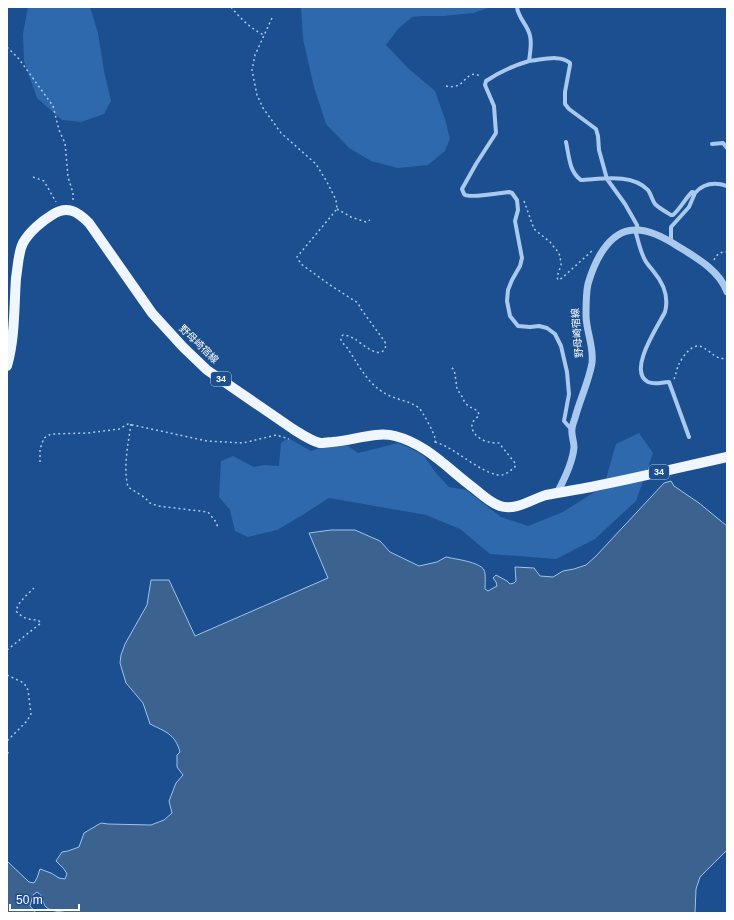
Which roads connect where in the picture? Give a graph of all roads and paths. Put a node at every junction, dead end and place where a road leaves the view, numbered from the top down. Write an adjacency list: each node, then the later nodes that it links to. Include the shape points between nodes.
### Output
1 (231, 7): 4 (path, via 256,31)
2 (517, 7): 6 (street, via 530,36)
3 (272, 18): 4 (path)
4 (264, 34): 19 (path, via 252,70 257,95 280,133 316,164 336,200)
5 (7, 47): 21 (path, via 20,59 53,106 65,143 68,178 73,193)
6 (529, 61): 7 (street, via 500,72); 15 (street, via 550,58 565,59 570,63 565,104 598,132 599,150)
7 (486, 81): 8 (path, via 478,75 470,75 461,84); 18 (street, via 494,106 496,133 462,189 464,194 474,196 509,192)
8 (446, 86)
9 (727, 140): 11 (street)
10 (566, 142): 15 (street, via 572,170 577,177 582,180)
11 (723, 143): 12 (street); 13 (street)
12 (712, 144)
13 (727, 148)
14 (33, 177): 20 (path, via 44,181)
15 (607, 179): 17 (street, via 619,178 643,185 655,204 673,215 687,197); 23 (street, via 625,204 637,225)
16 (727, 186): 17 (street, via 712,183)
17 (695, 192): 24 (street, via 689,207 671,227)
18 (517, 200): 25 (path, via 525,201 534,229 558,252 562,265 558,280); 34 (street, via 515,221 522,258 508,290 510,316 518,326 539,326 555,334 561,346 567,372 569,394 564,421)
19 (337, 209): 22 (path, via 366,222); 37 (path, via 297,257 301,264 358,303 385,342 385,350 378,353 371,351 346,335 341,336 341,342 380,391 420,410)
20 (61, 210): 21 (main road); 30 (main road, via 38,225 21,248 12,345)
21 (72, 210): 38 (main road, 野母崎宿線 / 34, via 89,222 152,313 183,347 207,370 254,402 306,437 320,443 382,434 404,439)
22 (370, 220)
23 (637, 230): 24 (street); 32 (street, via 645,260 658,277 667,298 665,312 643,354 641,373 646,381 653,384); 34 (street, 野母崎宿線, via 618,235 606,246 588,285 586,316 592,362)
24 (671, 242): 28 (street, via 708,267 722,281)
25 (596, 247)
26 (727, 252): 27 (path, via 717,255)
27 (713, 262)
28 (727, 292)
29 (727, 359): 32 (path, via 718,358 699,345 696,346 686,353 678,365 674,379)
30 (7, 366)
31 (451, 367): 37 (path, via 454,370 457,389 464,401 478,411 479,415 472,424 474,433 488,442 499,443 515,463 515,467 507,473 496,475)
32 (669, 382): 35 (street)
33 (131, 424): 36 (path, via 207,441 243,443 276,436); 40 (path, via 119,429 88,433 51,434 44,438 40,449); 42 (path, via 126,460 128,487 158,506 208,512)
34 (572, 430): 41 (street, 野母崎宿線, via 574,447 571,460)
35 (688, 437)
36 (289, 439)
37 (435, 442): 38 (path)
38 (431, 453): 41 (main road, 野母崎宿線 / 34, via 462,480 499,506 515,506)
39 (727, 457): 41 (main road, 野母崎宿線 / 34)
40 (40, 462)
41 (557, 493)
42 (218, 528)
43 (34, 588): 44 (path, via 17,606 16,611 28,620 38,620 41,623)
44 (7, 650)
45 (7, 675): 46 (path, via 24,683 28,690 31,714)
46 (7, 741)
47 (7, 752): 48 (path)
48 (11, 755)

